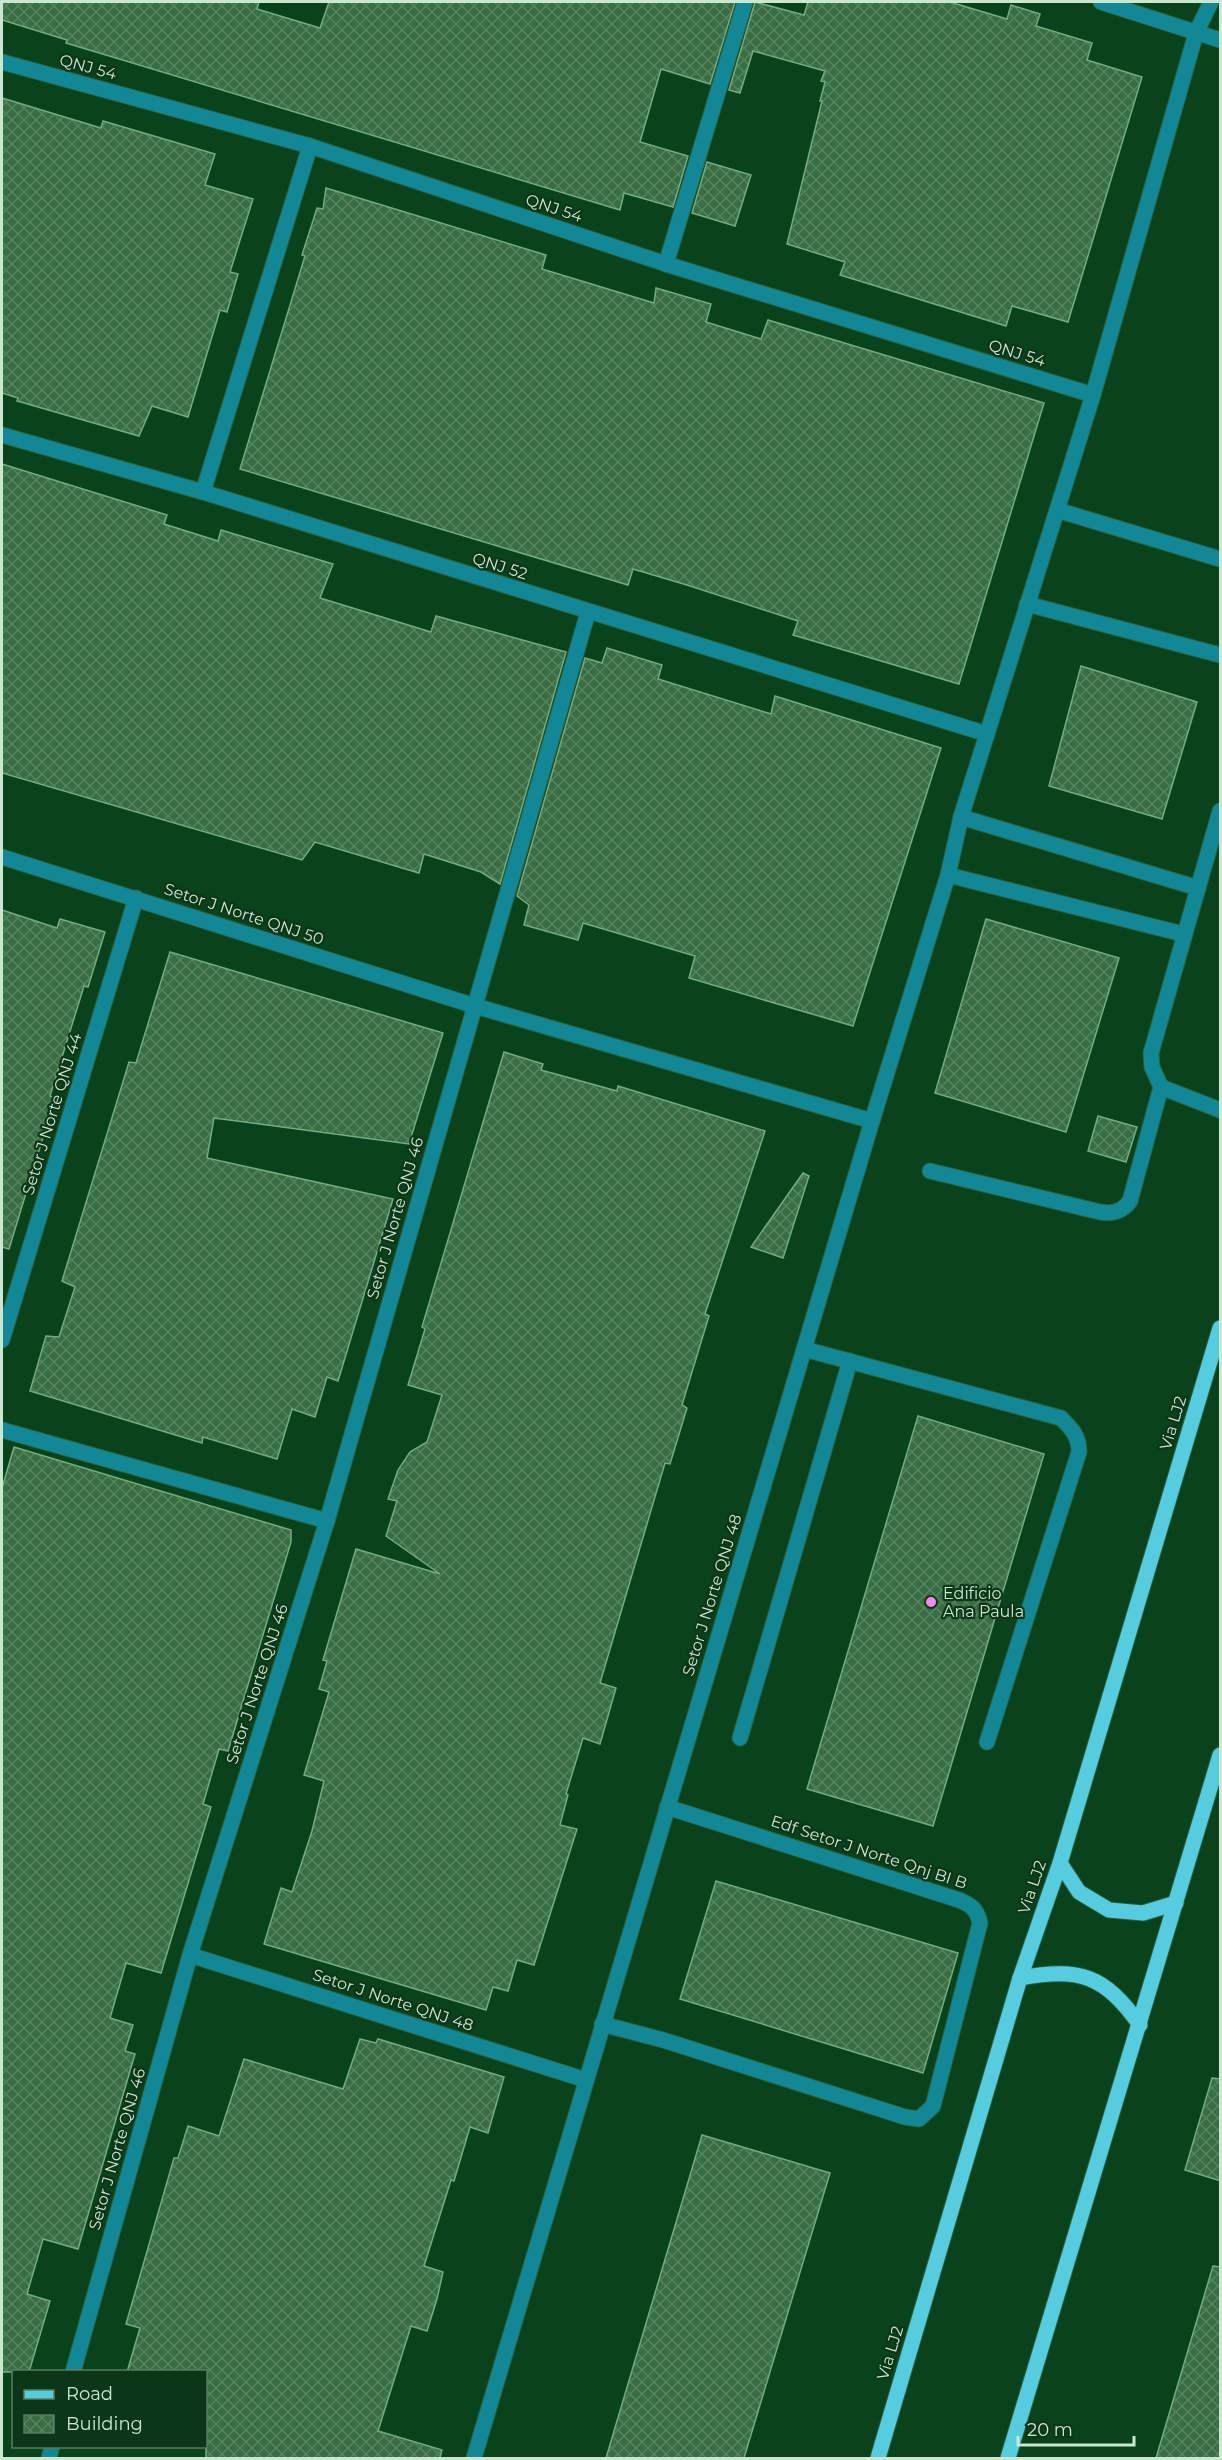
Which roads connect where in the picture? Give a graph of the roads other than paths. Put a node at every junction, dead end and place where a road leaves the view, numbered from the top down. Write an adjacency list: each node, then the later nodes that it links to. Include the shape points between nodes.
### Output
1 (745, 2): 8 (street)
2 (1101, 2): 4 (street)
3 (1211, 2): 4 (street, Setor J Norte QNJ 48)
4 (1196, 33): 5 (street); 9 (street, Setor J Norte QNJ 48)
5 (1221, 40)
6 (2, 62): 7 (street, QNJ 54)
7 (310, 146): 8 (street, QNJ 54); 11 (street)
8 (666, 264): 9 (street, QNJ 54)
9 (1093, 395): 12 (street, Setor J Norte QNJ 48)
10 (2, 435): 11 (street, QNJ 52)
11 (203, 492): 15 (street, QNJ 52)
12 (1057, 510): 13 (street); 14 (street, Setor J Norte QNJ 48)
13 (1221, 559)
14 (1027, 604): 16 (street); 17 (street, Setor J Norte QNJ 48)
15 (588, 612): 17 (street, QNJ 52); 25 (street, Setor J Norte QNJ 46)
16 (1221, 655)
17 (987, 734): 19 (street, Setor J Norte QNJ 48)
18 (1221, 811): 22 (street)
19 (961, 817): 21 (street, Setor J Norte QNJ 48); 22 (street)
20 (2, 858): 23 (street, Setor J Norte QNJ 50)
21 (948, 875): 24 (street); 28 (street, Setor J Norte QNJ 48)
22 (1198, 888): 24 (street)
23 (136, 898): 25 (street, Setor J Norte QNJ 50); 31 (street, Setor J Norte QNJ 44)
24 (1183, 934): 26 (street, via 1151,1053 1152,1068)
25 (475, 1006): 28 (street, Setor J Norte QNJ 50); 35 (street, Setor J Norte QNJ 46)
26 (1161, 1087): 27 (street); 29 (street, via 1130,1201 1117,1212 1100,1212)
27 (1221, 1110)
28 (872, 1121): 32 (street, Setor J Norte QNJ 48)
29 (930, 1171)
30 (1221, 1328): 40 (main road, Via LJ2)
31 (2, 1340)
32 (804, 1349): 33 (street); 39 (street, Setor J Norte QNJ 48)
33 (850, 1361): 36 (street); 37 (street, via 1061,1419 1073,1429 1079,1443)
34 (2, 1430): 35 (street)
35 (327, 1521): 42 (street, Setor J Norte QNJ 46)
36 (740, 1738)
37 (987, 1742)
38 (1221, 1755): 41 (main road)
39 (667, 1807): 44 (street, Setor J Norte QNJ 48); 44 (street, Edf Setor J Norte Qnj BI B, via 959,1900 978,1912 980,1923 933,2106 919,2119 905,2117)
40 (1060, 1863): 41 (main road, via 1079,1892 1109,1910 1143,1913); 43 (main road, Via LJ2)
41 (1176, 1903): 45 (main road)
42 (190, 1954): 46 (street, Setor J Norte QNJ 48); 47 (street, Setor J Norte QNJ 46)
43 (1020, 1978): 45 (main road, via 1055,1972 1089,1978 1119,1997); 49 (main road, Via LJ2)
44 (602, 2024): 46 (street, Setor J Norte QNJ 48)
45 (1140, 2025): 50 (main road)
46 (586, 2080): 48 (street, Setor J Norte QNJ 48)
47 (74, 2370)
48 (474, 2458)
49 (878, 2458)
50 (1008, 2458)

